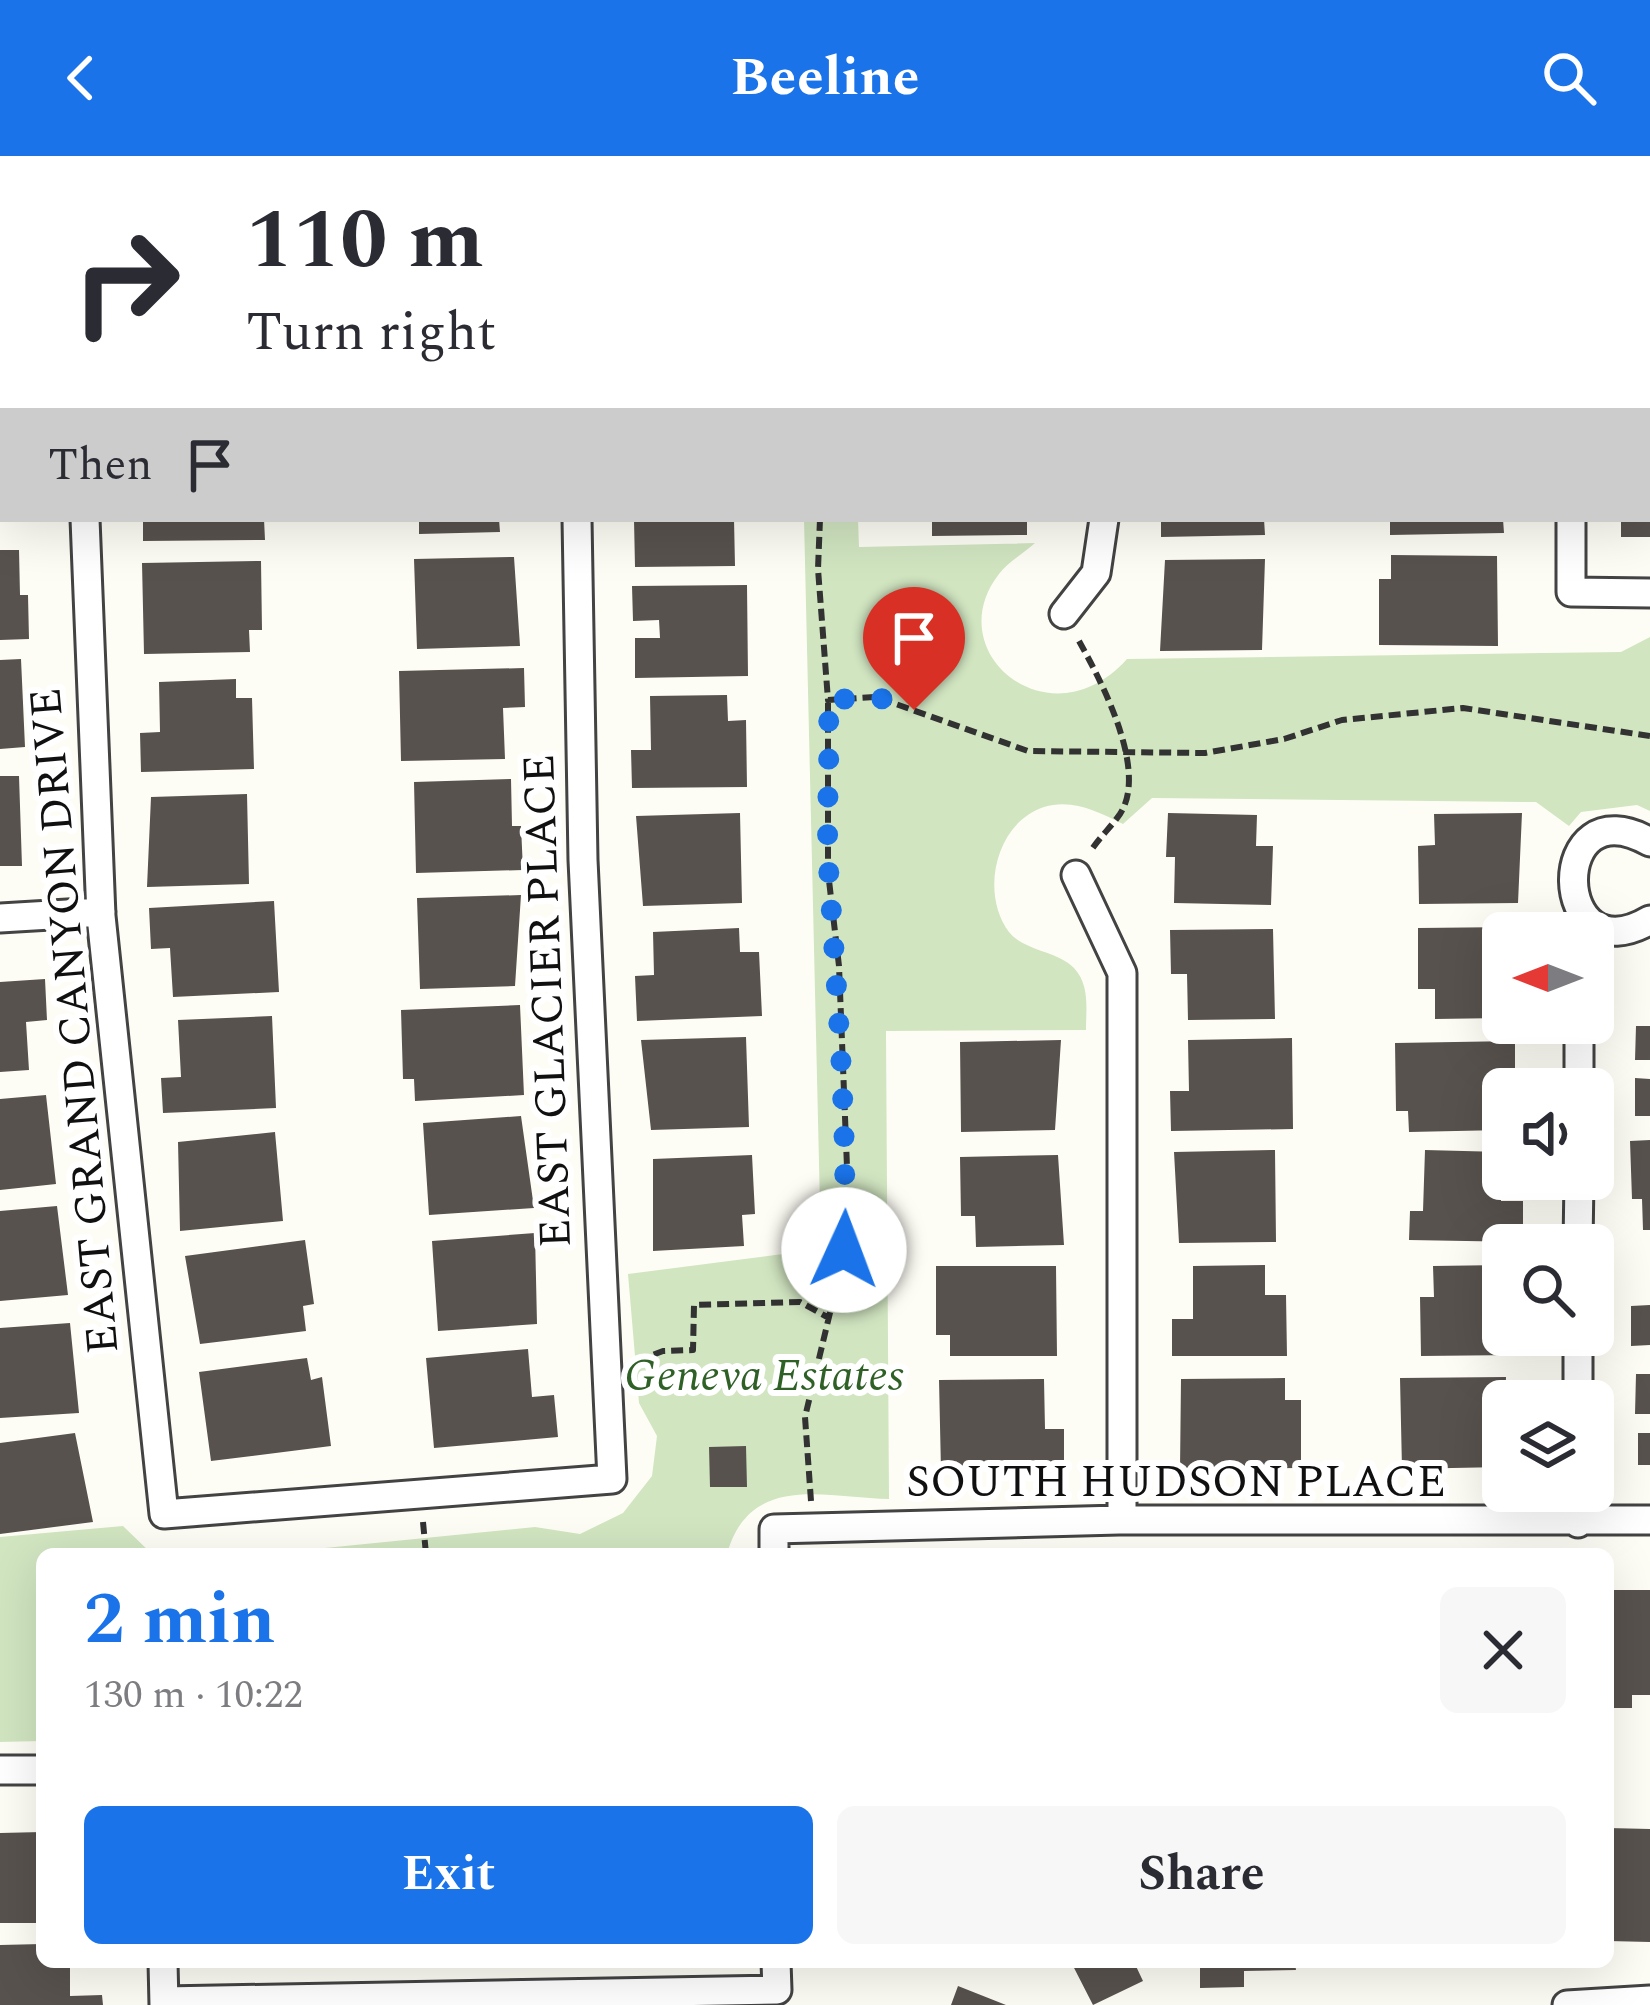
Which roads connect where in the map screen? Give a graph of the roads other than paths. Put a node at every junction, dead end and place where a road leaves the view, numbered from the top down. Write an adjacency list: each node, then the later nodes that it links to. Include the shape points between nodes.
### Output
1 (85, 522): 10 (street, EAST GRAND CANYON DRIVE)
2 (577, 522): 14 (street, EAST GLACIER PLACE, via 583,860)
3 (1104, 522): 6 (street, via 1096,573)
4 (1571, 522): 5 (street, via 1571,592)
5 (1650, 593)
6 (1064, 614)
7 (1650, 842): 9 (street, via 1612,831 1577,854 1572,894)
8 (1076, 875): 16 (street, via 1122,973)
9 (1583, 912)
10 (101, 913): 11 (street); 14 (street, EAST GRAND CANYON DRIVE, via 164,1514)
11 (0, 918)
12 (1650, 920): 13 (street)
13 (1614, 929)
14 (612, 1479)
15 (1578, 1512): 18 (street)
16 (1122, 1520): 18 (street, SOUTH HUDSON PLACE); 19 (street, SOUTH HUDSON PLACE, via 813,1528)
17 (1650, 1520): 18 (street, SOUTH HUDSON PLACE)
18 (1578, 1523)
19 (774, 1542)
20 (36, 1769): 21 (street)
21 (0, 1770)
22 (163, 1968): 25 (street)
23 (777, 1976): 25 (street)
24 (1650, 2000): 26 (street)
25 (164, 2003)
26 (1580, 2004)

